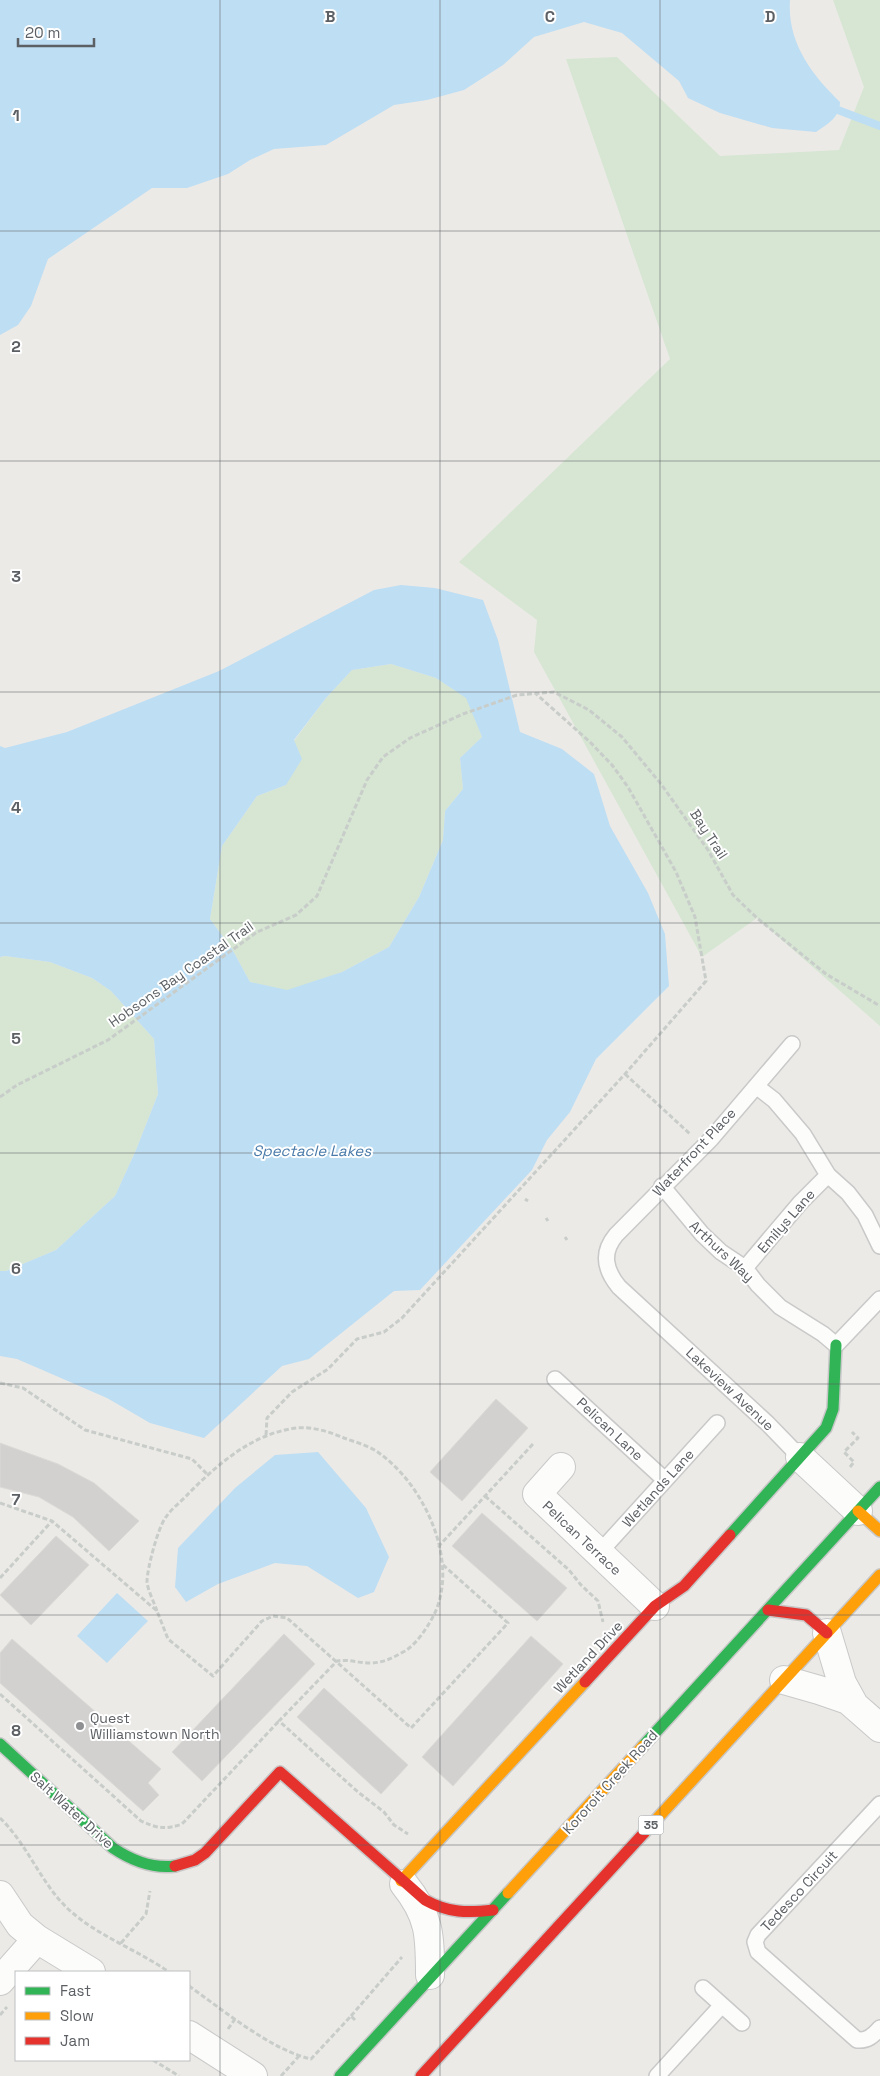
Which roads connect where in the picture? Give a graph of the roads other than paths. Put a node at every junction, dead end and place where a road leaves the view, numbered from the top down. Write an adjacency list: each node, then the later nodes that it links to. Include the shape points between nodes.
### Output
1 (792, 1044): 2 (lane, Waterfront Place)
2 (756, 1086): 3 (lane, via 774,1100 803,1134); 4 (lane, Waterfront Place, via 711,1139)
3 (828, 1175): 5 (lane, via 862,1210); 7 (lane, Emilys Lane)
4 (662, 1186): 6 (lane, Waterfront Place, via 612,1239); 7 (lane, Arthurs Way, via 709,1241)
5 (880, 1246)
6 (606, 1264): 12 (lane, Lakeview Avenue, via 619,1287)
7 (745, 1268): 9 (lane, Arthurs Way, via 780,1307)
8 (880, 1299): 9 (lane)
9 (836, 1345): 12 (main road, Wetland Drive, via 832,1416 826,1428)
10 (555, 1378): 14 (lane, Pelican Lane)
11 (717, 1423): 14 (lane, Wetlands Lane)
12 (800, 1457): 16 (street, Lakeview Avenue); 20 (main road, Wetland Drive, via 684,1586)
13 (561, 1467): 18 (street, Pelican Terrace, via 537,1494)
14 (665, 1480): 18 (lane, Wetlands Lane)
15 (880, 1488): 16 (main road, Kororoit Creek Road)
16 (858, 1511): 17 (main road); 21 (main road, Kororoit Creek Road)
17 (880, 1531)
18 (599, 1553): 20 (street, Pelican Terrace)
19 (880, 1575): 22 (main road, 35)
20 (655, 1606): 28 (main road, Wetland Drive)
21 (768, 1610): 22 (main road, via 806,1615); 30 (main road, Kororoit Creek Road)
22 (827, 1633): 23 (main road, 35); 24 (street, via 842,1683)
23 (784, 1680): 24 (street, via 834,1694); 42 (main road, 35)
24 (853, 1703): 25 (street)
25 (880, 1728)
26 (0, 1744): 28 (main road, Salt Water Drive, via 114,1849 134,1860 176,1866 200,1857 280,1772)
27 (880, 1804): 38 (lane, Tedesco Circuit, via 755,1942 758,1952 857,2040 864,2041)
28 (402, 1881): 30 (main road, Salt Water Drive, via 424,1900 443,1910 456,1913); 33 (street, Salt Water Drive, via 428,1925)
29 (0, 1895): 31 (street, via 15,1920)
30 (492, 1910): 33 (main road, Kororoit Creek Road)
31 (37, 1939): 32 (street); 34 (street)
32 (89, 1971)
33 (430, 1975): 41 (main road, Kororoit Creek Road)
34 (0, 1981)
35 (703, 1988): 36 (lane)
36 (722, 2005): 37 (lane); 43 (lane)
37 (742, 2023)
38 (880, 2028)
39 (190, 2036): 40 (street)
40 (246, 2074)
41 (339, 2075)
42 (421, 2076)
43 (657, 2076)

